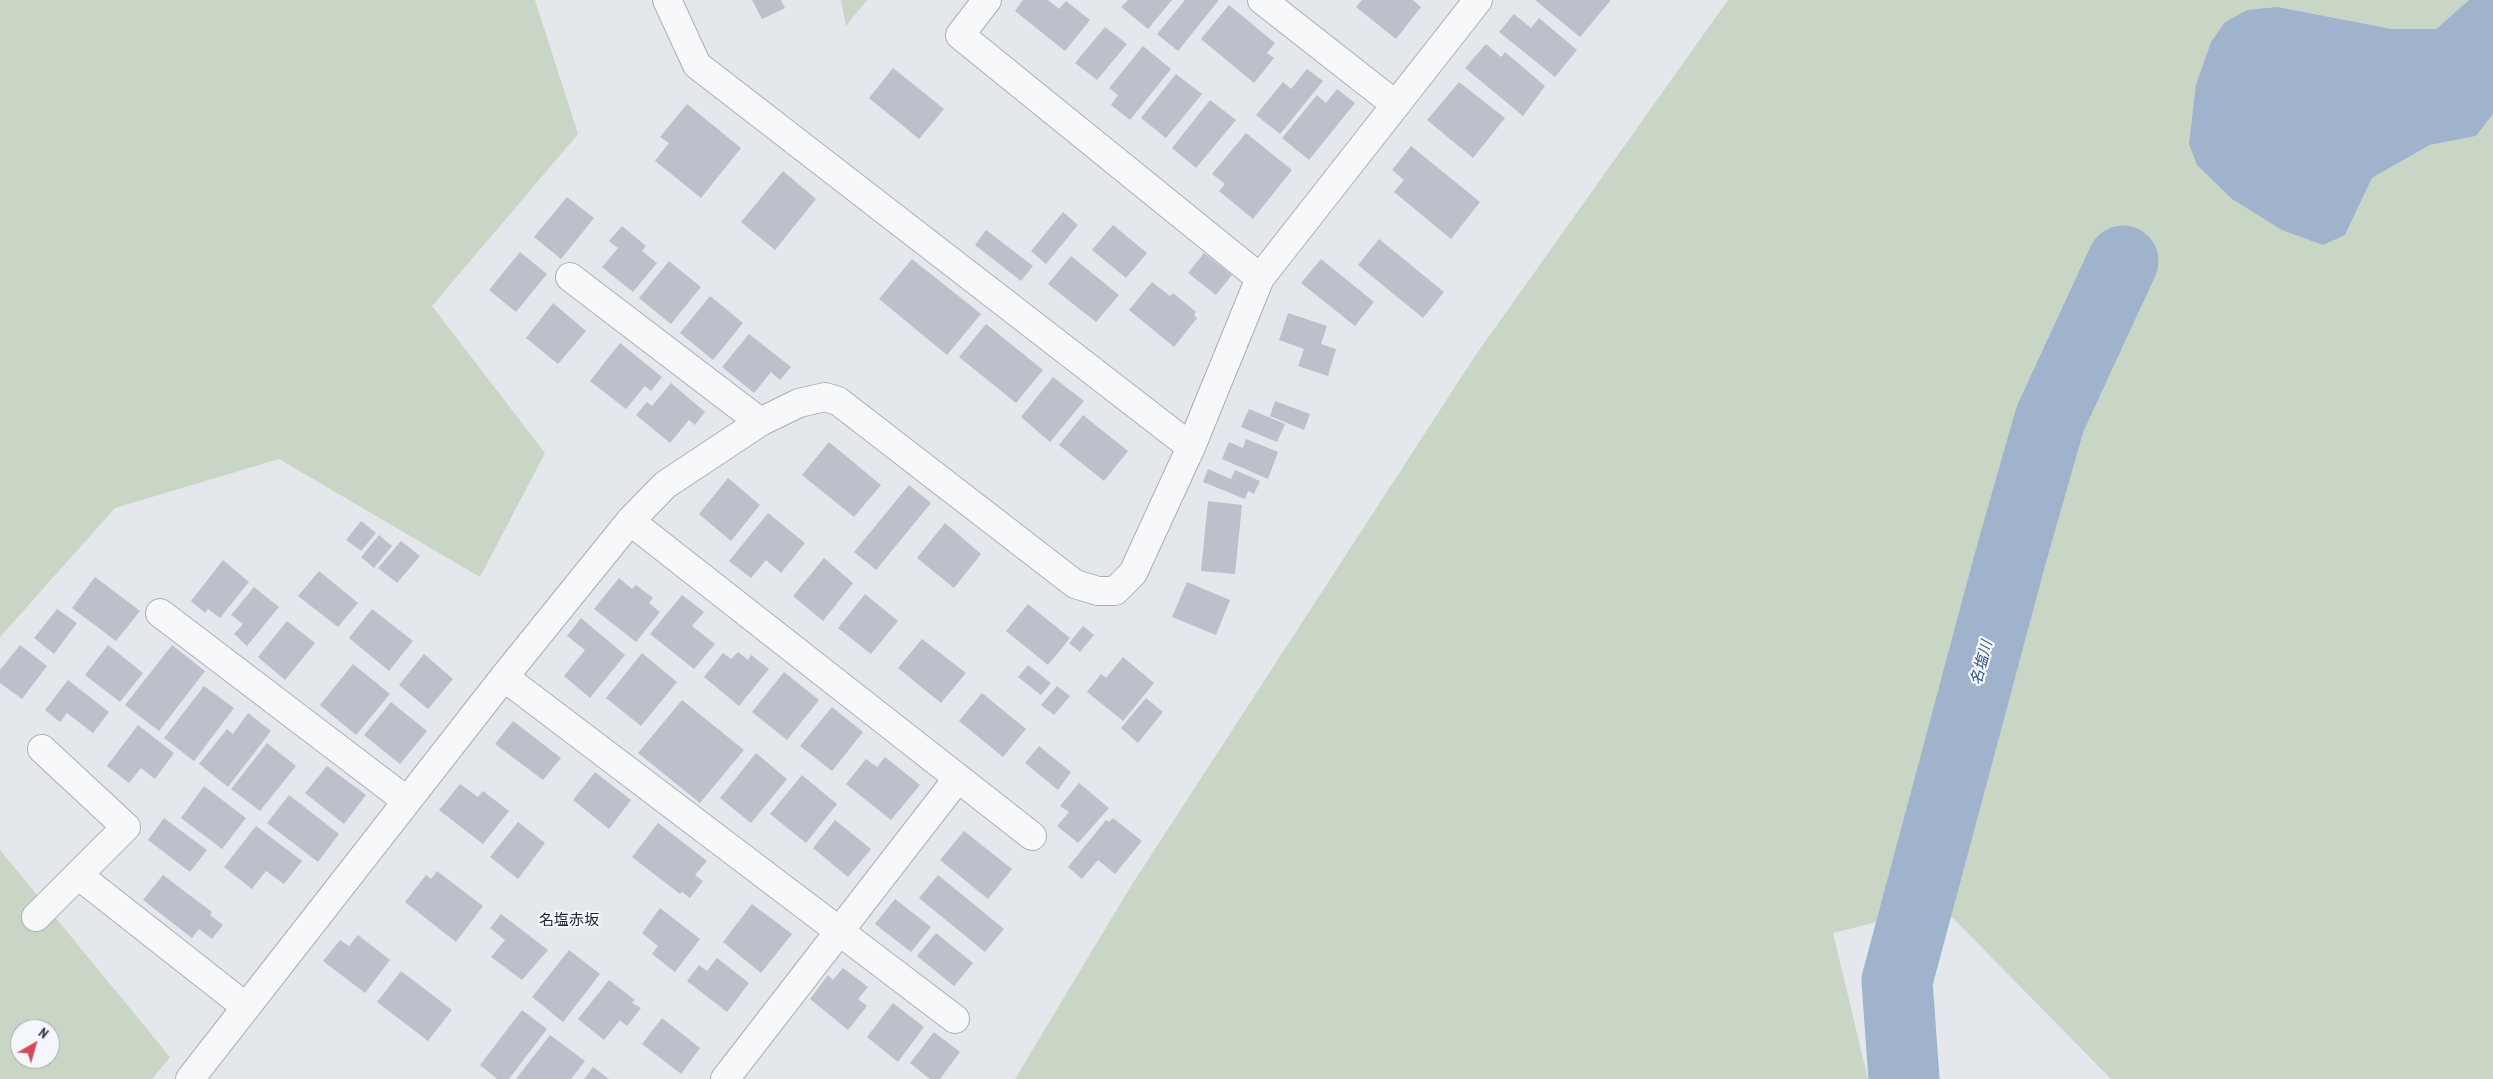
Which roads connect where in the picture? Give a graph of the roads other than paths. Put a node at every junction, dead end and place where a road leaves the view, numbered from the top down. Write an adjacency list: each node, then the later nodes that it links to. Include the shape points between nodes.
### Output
1 (667, 0): 9 (street, via 697,65)
2 (987, 0): 7 (street, via 960,35)
3 (1262, 0): 5 (street)
4 (1478, 0): 5 (street)
5 (1396, 105): 7 (street)
6 (570, 277): 8 (street)
7 (1260, 278): 9 (street)
8 (760, 422): 9 (street, via 799,403 825,397 838,400 1075,584 1098,591 1115,591 1133,573); 10 (street, via 665,485)
9 (1191, 447)
10 (630, 522): 12 (street); 14 (street)
11 (160, 613): 15 (street)
12 (504, 677): 15 (street); 19 (street)
13 (42, 749): 17 (street, via 126,827)
14 (958, 778): 16 (street); 19 (street)
15 (407, 801): 20 (street)
16 (1032, 836)
17 (78, 875): 18 (street); 20 (street)
18 (36, 917)
19 (838, 932): 21 (street); 23 (street)
20 (246, 1007): 22 (street)
21 (954, 1019)
22 (190, 1079)
23 (725, 1079)

